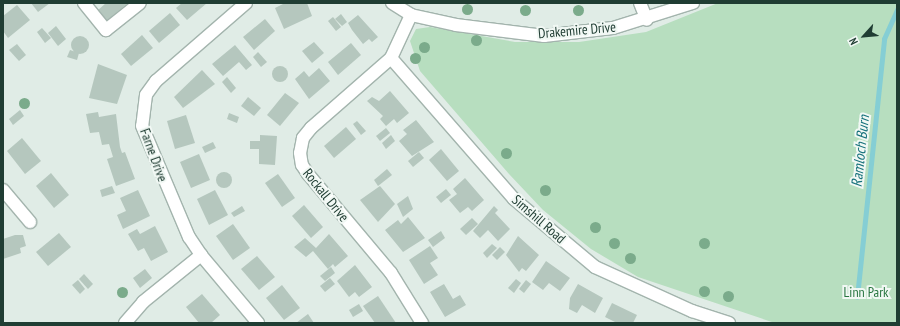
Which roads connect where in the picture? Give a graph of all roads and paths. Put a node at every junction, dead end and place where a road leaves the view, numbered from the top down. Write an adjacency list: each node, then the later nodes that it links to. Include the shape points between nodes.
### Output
1 (84, 3): 2 (street, via 106,30)
2 (140, 3)
3 (246, 3): 12 (street, Farne Drive, via 195,44 146,95 142,126 162,177)
4 (392, 3): 7 (street, Drakemire Drive)
5 (640, 3): 8 (street)
6 (693, 3): 8 (street, Drakemire Drive)
7 (411, 15): 8 (street, Drakemire Drive, via 456,25 544,36 613,28); 9 (street, Rockall Drive)
8 (647, 20)
9 (391, 58): 15 (street, Rockall Drive, via 311,128 303,138 302,164 391,273); 16 (street, Simshill Road, via 514,200 595,267 692,312)
10 (5, 197): 11 (street)
11 (30, 222)
12 (201, 255): 13 (street, via 143,302); 14 (street, Farne Drive)
13 (125, 323)
14 (258, 323)
15 (422, 323)
16 (729, 323)

